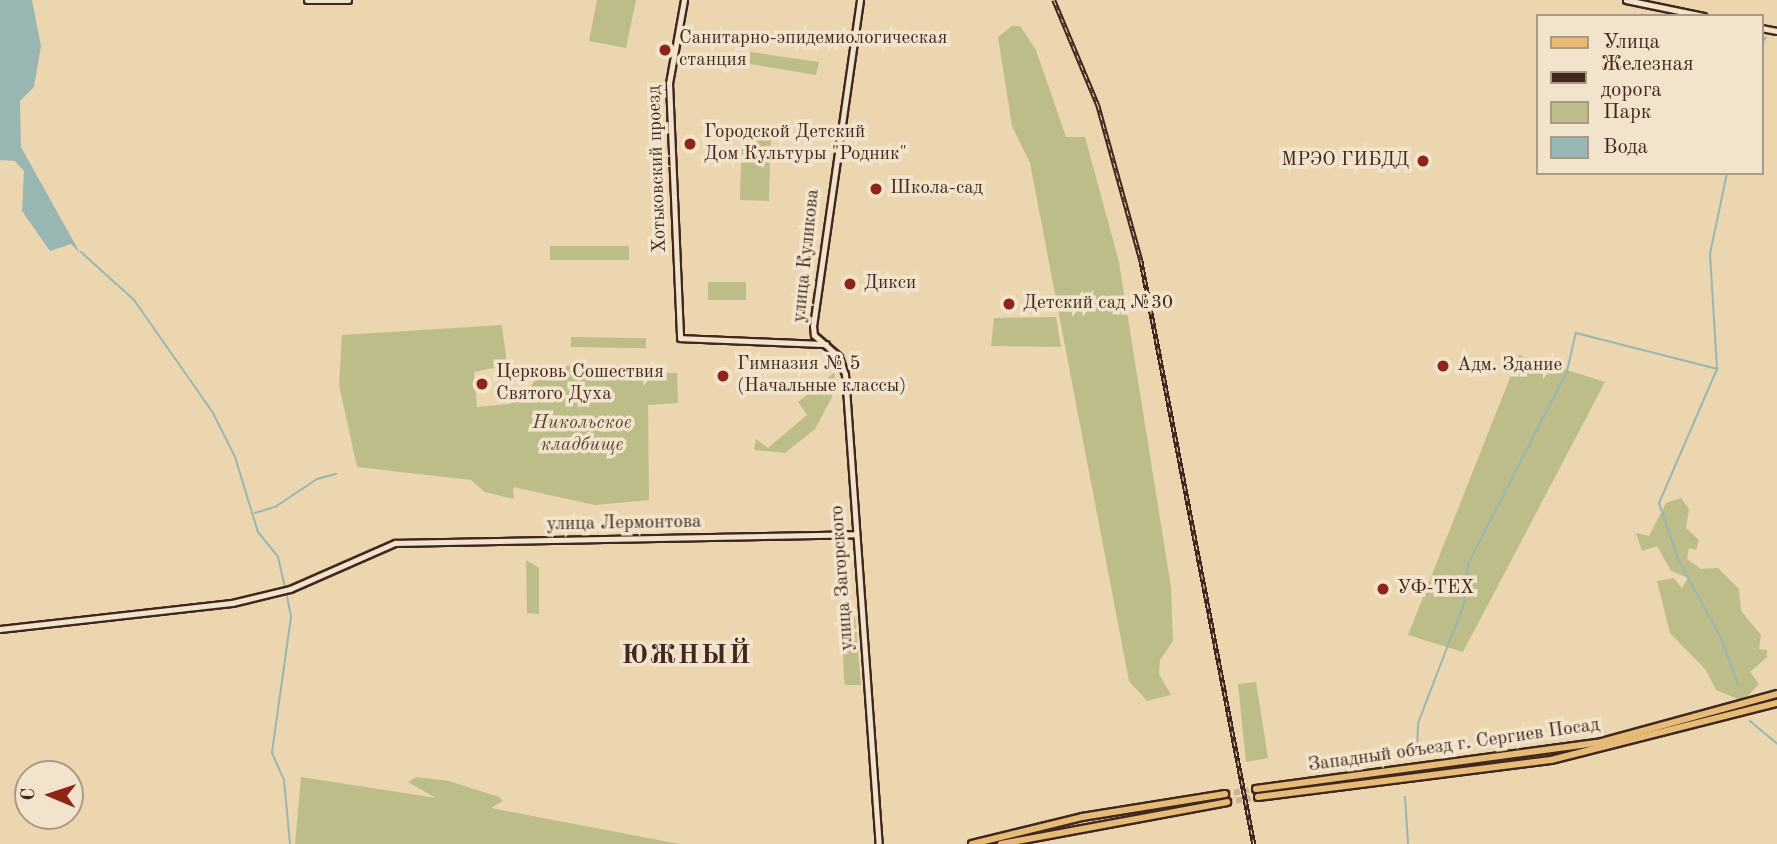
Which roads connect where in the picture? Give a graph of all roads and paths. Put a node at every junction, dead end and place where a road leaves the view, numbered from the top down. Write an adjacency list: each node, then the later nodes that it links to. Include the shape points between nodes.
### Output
1 (307, 0): 2 (main road)
2 (348, 0)
3 (684, 0): 7 (main road, Хотьковский проезд, via 669,83 680,338)
4 (860, 0): 7 (main road, улица Куликова, via 813,326)
5 (1626, 0): 6 (main road)
6 (1693, 14)
7 (826, 344): 8 (main road, улица Загорского, via 845,374)
8 (855, 534): 9 (main road, улица Лермонтова, via 395,543 290,589 188,611); 14 (main road, улица Загорского)
9 (0, 629)
10 (1777, 694): 11 (main road, Западный объезд г. Сергиев Посад, via 1677,724 1548,752 1257,793 1550,760 1692,728)
11 (1777, 703)
12 (1225, 794): 15 (main road, via 1083,817)
13 (1227, 802): 16 (main road)
14 (882, 844)
15 (972, 844)
16 (1001, 844)

